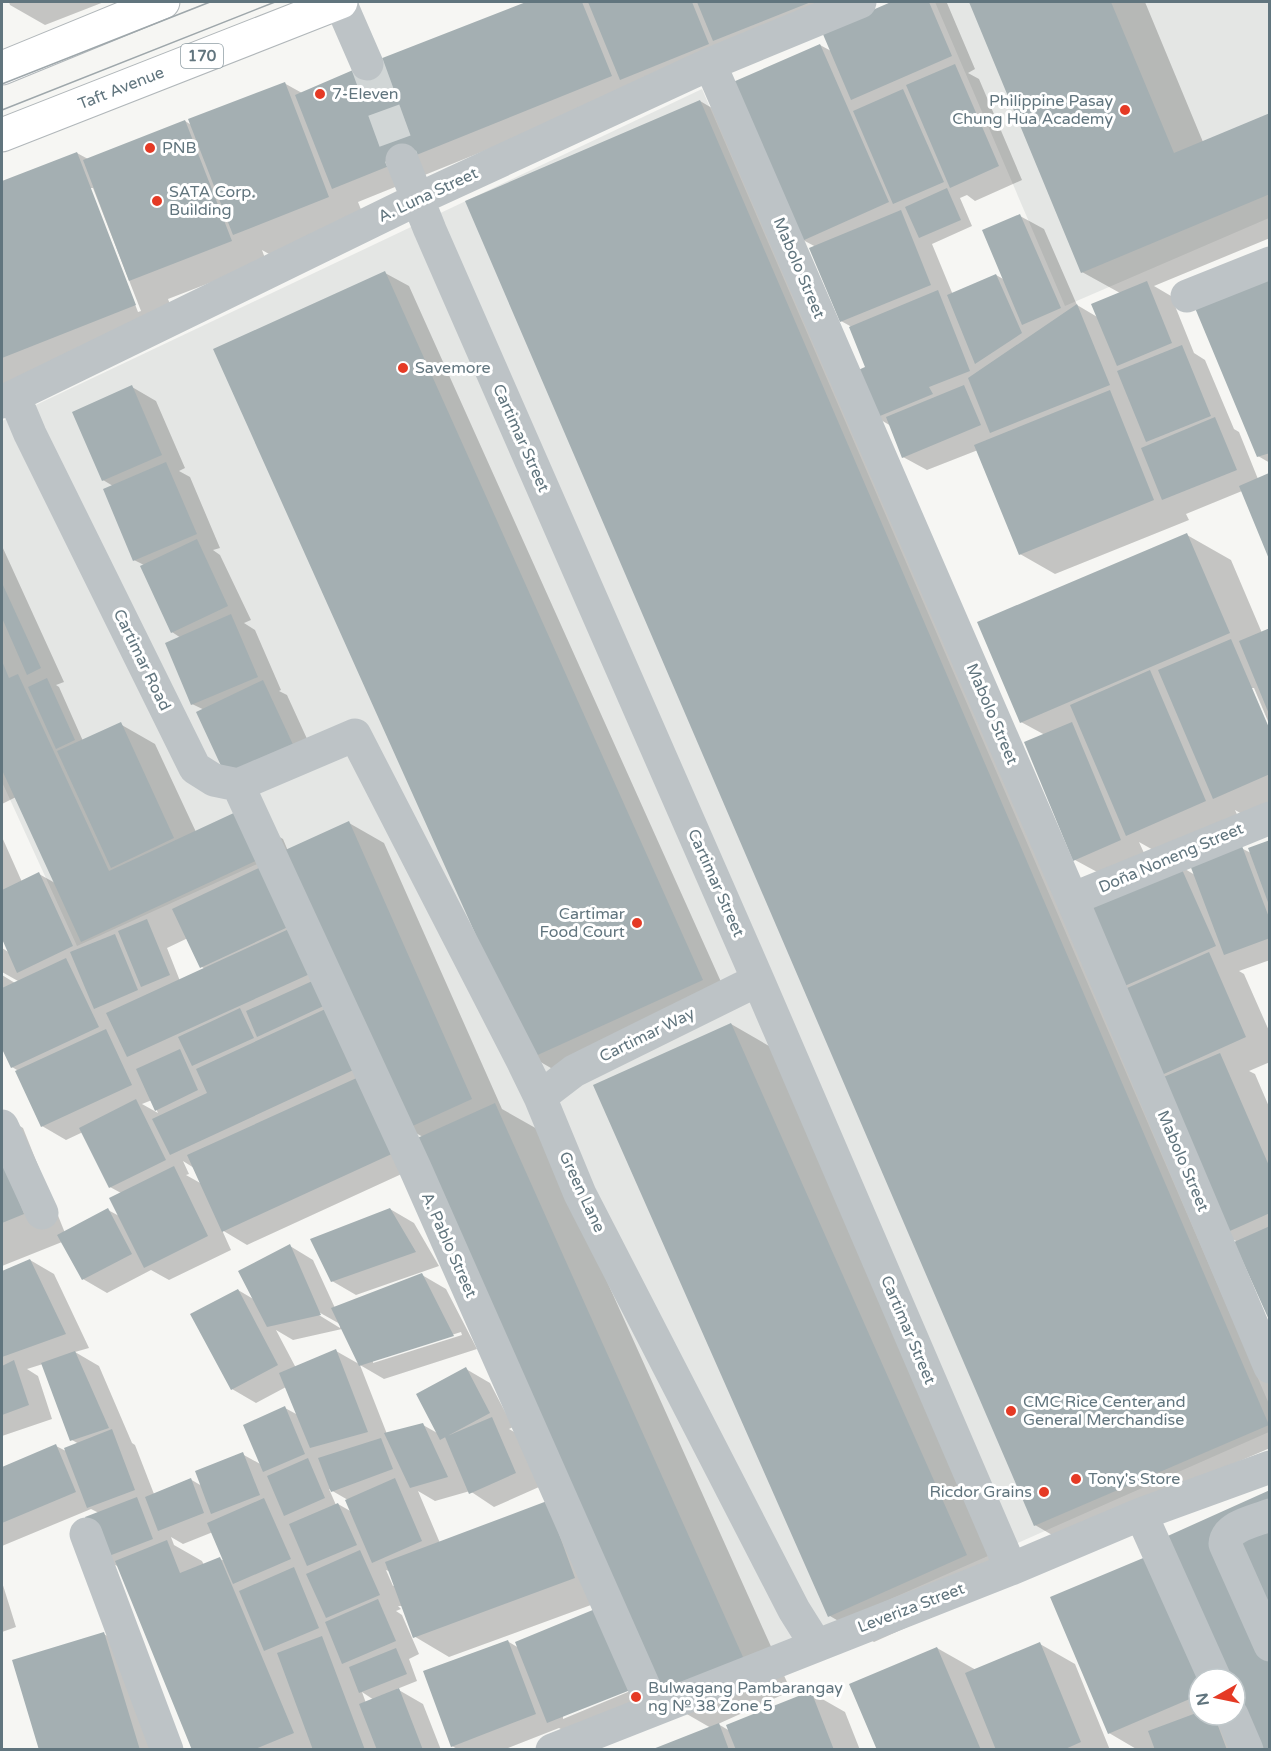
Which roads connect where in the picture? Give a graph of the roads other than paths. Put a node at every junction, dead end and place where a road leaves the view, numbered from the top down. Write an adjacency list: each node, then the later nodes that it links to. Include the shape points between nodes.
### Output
1 (163, 2): 6 (main road)
2 (340, 2): 4 (street); 7 (main road, Taft Avenue / 170)
3 (860, 2): 5 (street, A. Luna Street)
4 (367, 64)
5 (710, 64): 9 (street, A. Luna Street); 15 (street, Mabolo Street)
6 (2, 68)
7 (2, 135)
8 (402, 160): 9 (street, Cartimar Street)
9 (418, 199): 12 (street, A. Luna Street); 16 (street, Cartimar Street)
10 (1269, 263): 11 (street)
11 (1187, 296)
12 (8, 399): 13 (street, Cartimar Road, via 30,434 195,768 214,780)
13 (238, 785): 17 (street, Green Lane, via 355,735); 29 (street, A. Pablo Street, via 415,1168)
14 (1269, 818): 15 (street, Doña Noneng Street)
15 (1072, 899): 20 (street, Mabolo Street)
16 (759, 980): 17 (street, Cartimar Way, via 574,1071); 25 (street, Cartimar Street)
17 (540, 1097): 26 (street, Green Lane, via 580,1194 794,1610)
18 (2, 1126): 19 (street)
19 (42, 1213)
20 (1269, 1367)
21 (1269, 1467): 22 (street, Leveriza Street)
22 (1141, 1514): 25 (street, Leveriza Street); 28 (street)
23 (1269, 1515): 27 (street, via 1231,1531 1226,1537)
24 (86, 1534): 32 (street)
25 (1011, 1569): 26 (street, Leveriza Street)
26 (816, 1645): 29 (street, Leveriza Street)
27 (1269, 1646)
28 (1210, 1667)
29 (654, 1709): 31 (street, Leveriza Street)
30 (1237, 1727): 34 (street)
31 (595, 1742): 33 (street, Leveriza Street)
32 (167, 1749)
33 (552, 1749)
34 (1247, 1749)

